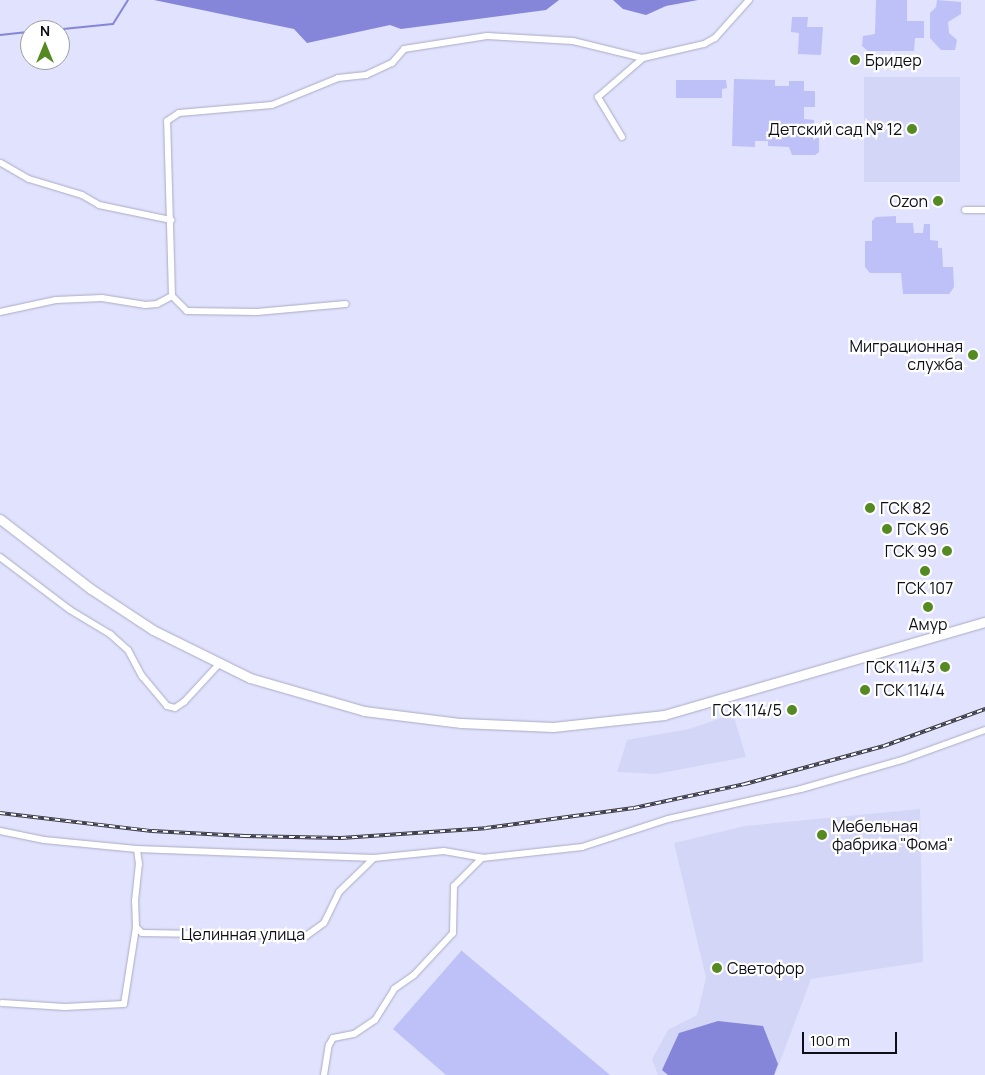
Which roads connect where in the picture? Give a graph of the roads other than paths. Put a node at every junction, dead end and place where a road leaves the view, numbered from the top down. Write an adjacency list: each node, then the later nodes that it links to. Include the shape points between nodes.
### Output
1 (749, 0): 2 (street, via 726,28 704,44)
2 (643, 58): 3 (street, via 598,97); 7 (street, via 572,41 488,36 404,48 392,63 366,75 338,78 272,105 179,113 167,121)
3 (622, 137)
4 (1, 163): 7 (street, via 29,179 82,195 99,205)
5 (965, 210): 6 (street)
6 (985, 210)
7 (170, 220): 8 (street)
8 (172, 296): 9 (street, via 187,311 257,312); 10 (street, via 157,304 132,304 102,298 65,300)
9 (346, 304)
10 (0, 312)
11 (0, 519): 14 (main road, via 153,630)
12 (0, 557): 14 (street, via 128,650 142,676 167,706 175,708 184,702)
13 (985, 622): 14 (main road, via 664,715 554,727 461,723 364,711 250,678)
14 (220, 663)
15 (985, 730): 19 (street, via 905,759 801,789 668,819 582,847)
16 (0, 831): 17 (street, via 44,840)
17 (137, 849): 18 (street); 20 (street, via 140,864 135,901)
18 (374, 858): 19 (street, via 444,851); 20 (street, Целинная улица, via 339,892 324,923 306,936 142,934)
19 (482, 858): 22 (street, via 454,886 453,933 414,975 394,989 375,1020 363,1030 333,1038)
20 (136, 928): 21 (street, via 126,999 121,1006)
21 (2, 1003)
22 (324, 1075)

